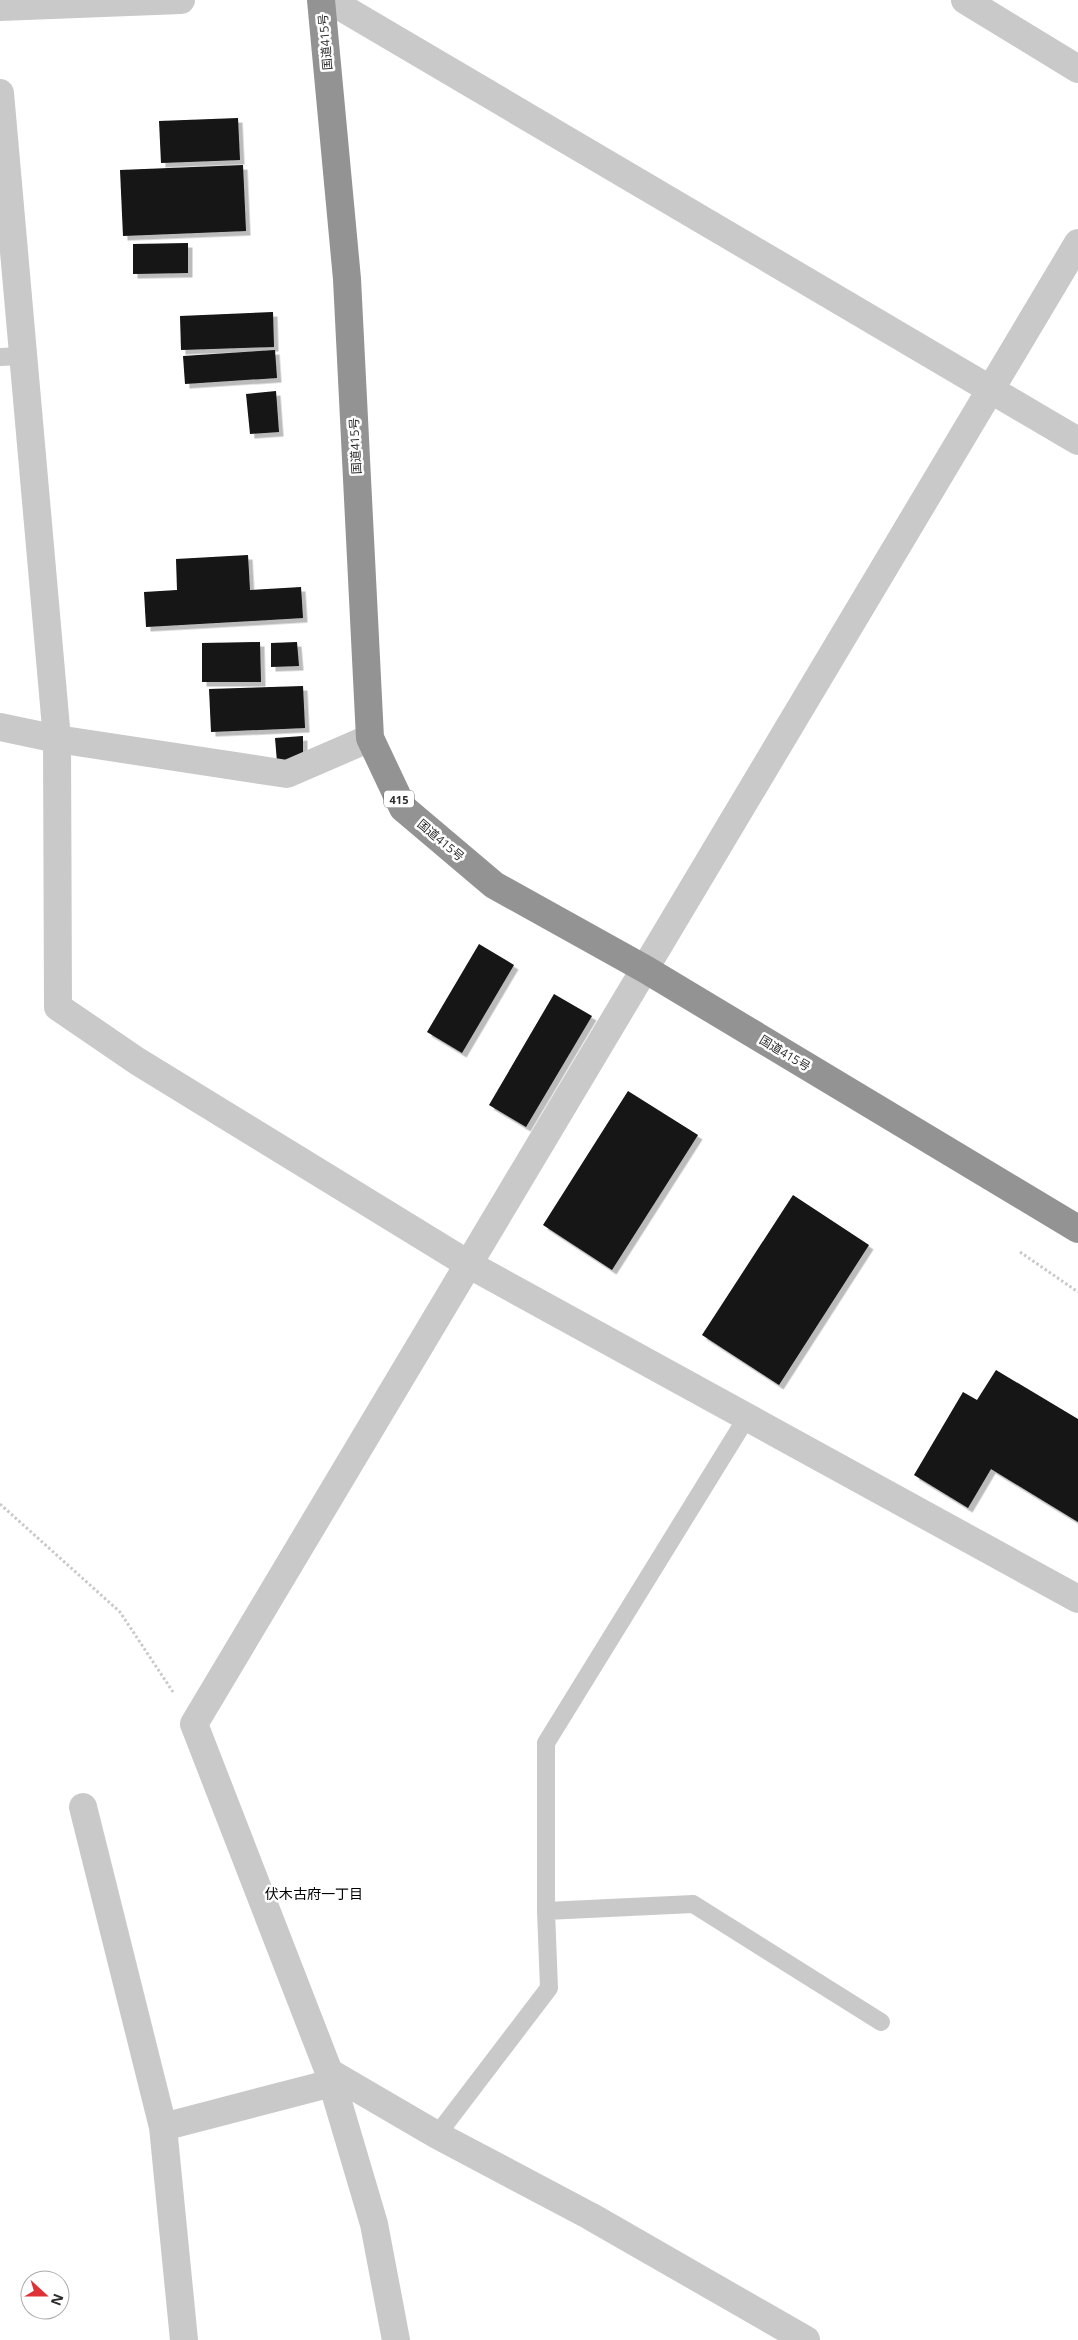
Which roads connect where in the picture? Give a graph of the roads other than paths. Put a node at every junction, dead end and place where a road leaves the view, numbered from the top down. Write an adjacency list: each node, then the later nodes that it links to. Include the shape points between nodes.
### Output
1 (181, 0): 5 (street)
2 (321, 0): 14 (highway, 国道415号 / 415, via 347,278)
3 (329, 0): 11 (street)
4 (965, 0): 6 (street)
5 (0, 7)
6 (1078, 69)
7 (0, 93): 8 (street)
8 (4, 188): 10 (street)
9 (1078, 243): 11 (street)
10 (12, 356): 15 (street)
11 (990, 389): 12 (street); 16 (street)
12 (1078, 441)
13 (0, 727): 15 (street)
14 (370, 738): 15 (street, via 286,774); 16 (highway, 国道415号 / 415, via 403,808 471,866 494,885)
15 (56, 739): 18 (street, via 58,1007 137,1061)
16 (645, 969): 17 (highway, 国道415号 / 415); 18 (street)
17 (1078, 1229)
18 (468, 1264): 19 (street); 24 (street, via 194,1724)
19 (747, 1416): 20 (street); 22 (lane, via 546,1743)
20 (1078, 1599)
21 (83, 1807): 25 (street)
22 (546, 1911): 23 (lane, via 693,1904); 26 (lane, via 549,1988)
23 (881, 2022)
24 (330, 2078): 25 (street); 26 (street); 28 (street, via 374,2224)
25 (163, 2126): 27 (street)
26 (437, 2135): 29 (street, via 590,2216)
27 (184, 2340)
28 (396, 2340)
29 (806, 2340)

